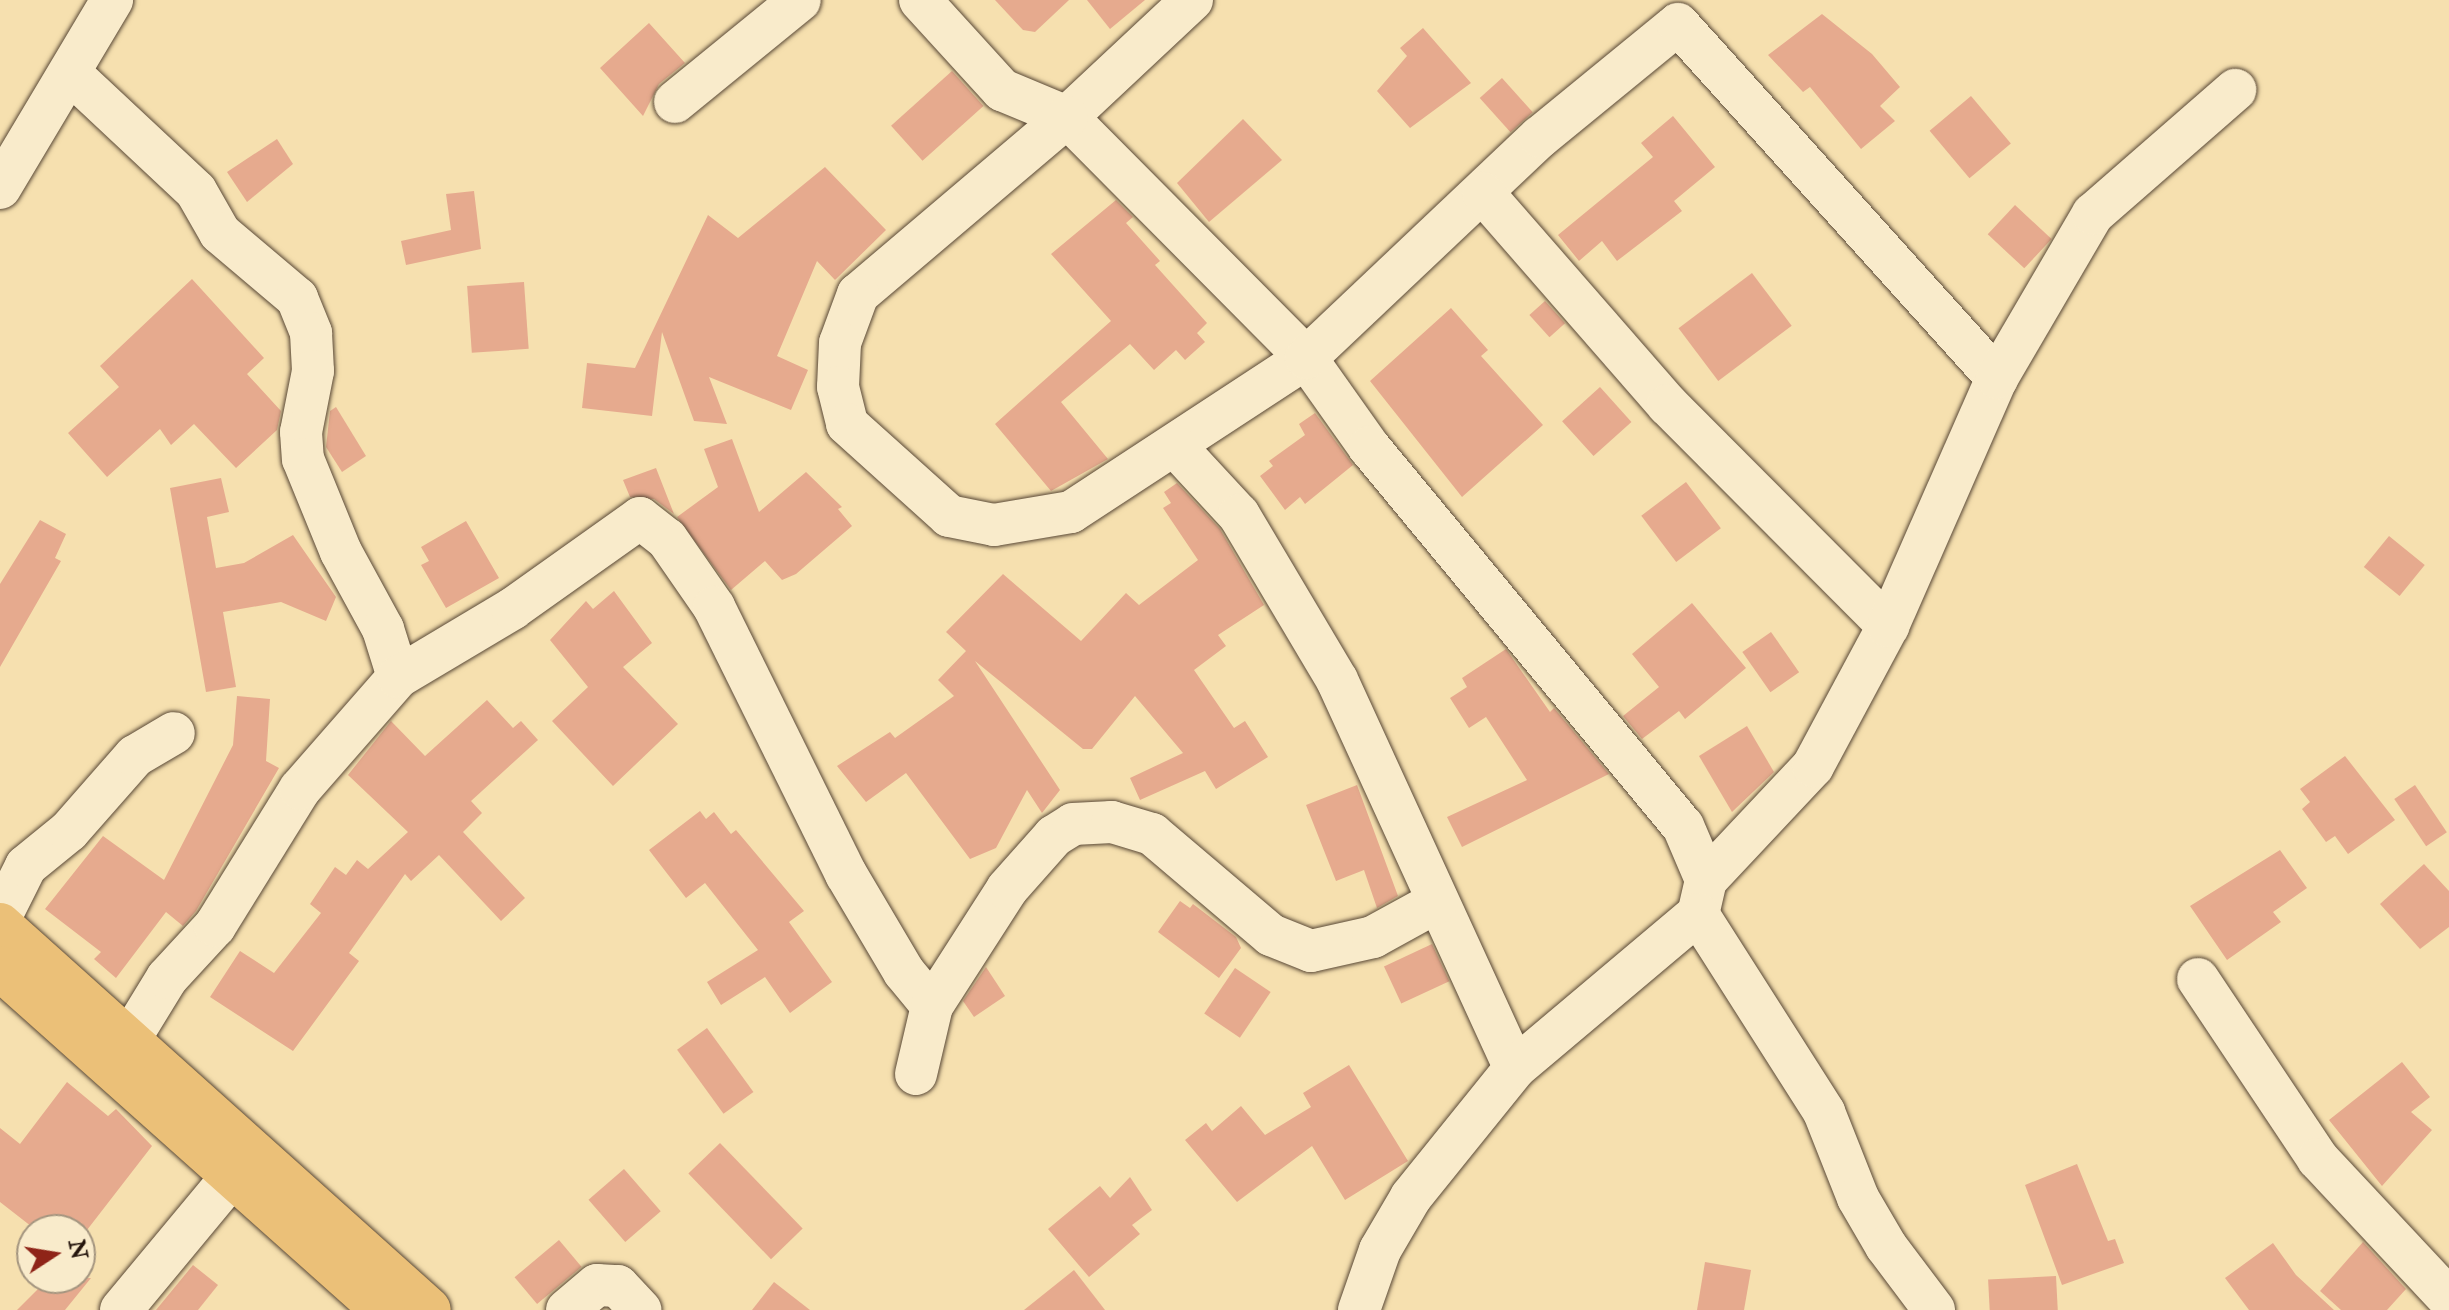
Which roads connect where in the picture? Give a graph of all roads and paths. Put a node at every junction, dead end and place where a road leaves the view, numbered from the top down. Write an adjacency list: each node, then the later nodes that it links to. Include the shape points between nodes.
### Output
1 (112, 0): 5 (street)
2 (800, 0): 7 (street)
3 (920, 0): 8 (street, via 1002,90)
4 (1192, 0): 8 (street)
5 (71, 74): 9 (street); 15 (street, via 196,191 220,233 297,298 311,333 313,371 301,432 303,459 321,511 383,629)
6 (2235, 90): 12 (street, via 2093,214)
7 (675, 102)
8 (1067, 117): 11 (street); 13 (street, via 858,294 840,343 838,387 847,424 949,516 994,525 1071,512)
9 (0, 188)
10 (1483, 193): 11 (street); 12 (street, via 1678,24); 14 (street, via 1668,405)
11 (1306, 358): 13 (street); 17 (street, via 1369,447 1683,826)
12 (1997, 378): 14 (street)
13 (1175, 446): 18 (street, via 1239,515 1297,611 1371,750)
14 (1888, 626): 17 (street, via 1813,766)
15 (398, 677): 23 (street, via 512,609 640,518 667,539 714,607 846,874 904,972); 24 (street, via 300,789 215,926 167,978)
16 (174, 733): 19 (street, via 135,756 69,831 26,866)
17 (1702, 897): 25 (street); 35 (street, via 1824,1112 1858,1198)
18 (1437, 902): 23 (street, via 1373,937 1311,951 1271,935 1152,834 1112,822 1073,824 1054,836 1007,889); 25 (street)
19 (0, 918)
20 (0, 925): 24 (main road)
21 (0, 968): 27 (main road)
22 (2198, 979): 28 (street, via 2318,1159)
23 (932, 1006): 26 (street)
24 (129, 1040): 31 (main road)
25 (1515, 1068): 34 (street, via 1411,1197 1380,1250)
26 (916, 1074)
27 (233, 1175): 29 (main road); 30 (street)
28 (2449, 1299)
29 (370, 1305)
30 (121, 1310)
31 (429, 1310)
32 (567, 1310): 33 (street, via 597,1285 618,1286)
33 (640, 1310)
34 (1359, 1310)
35 (1934, 1310)

